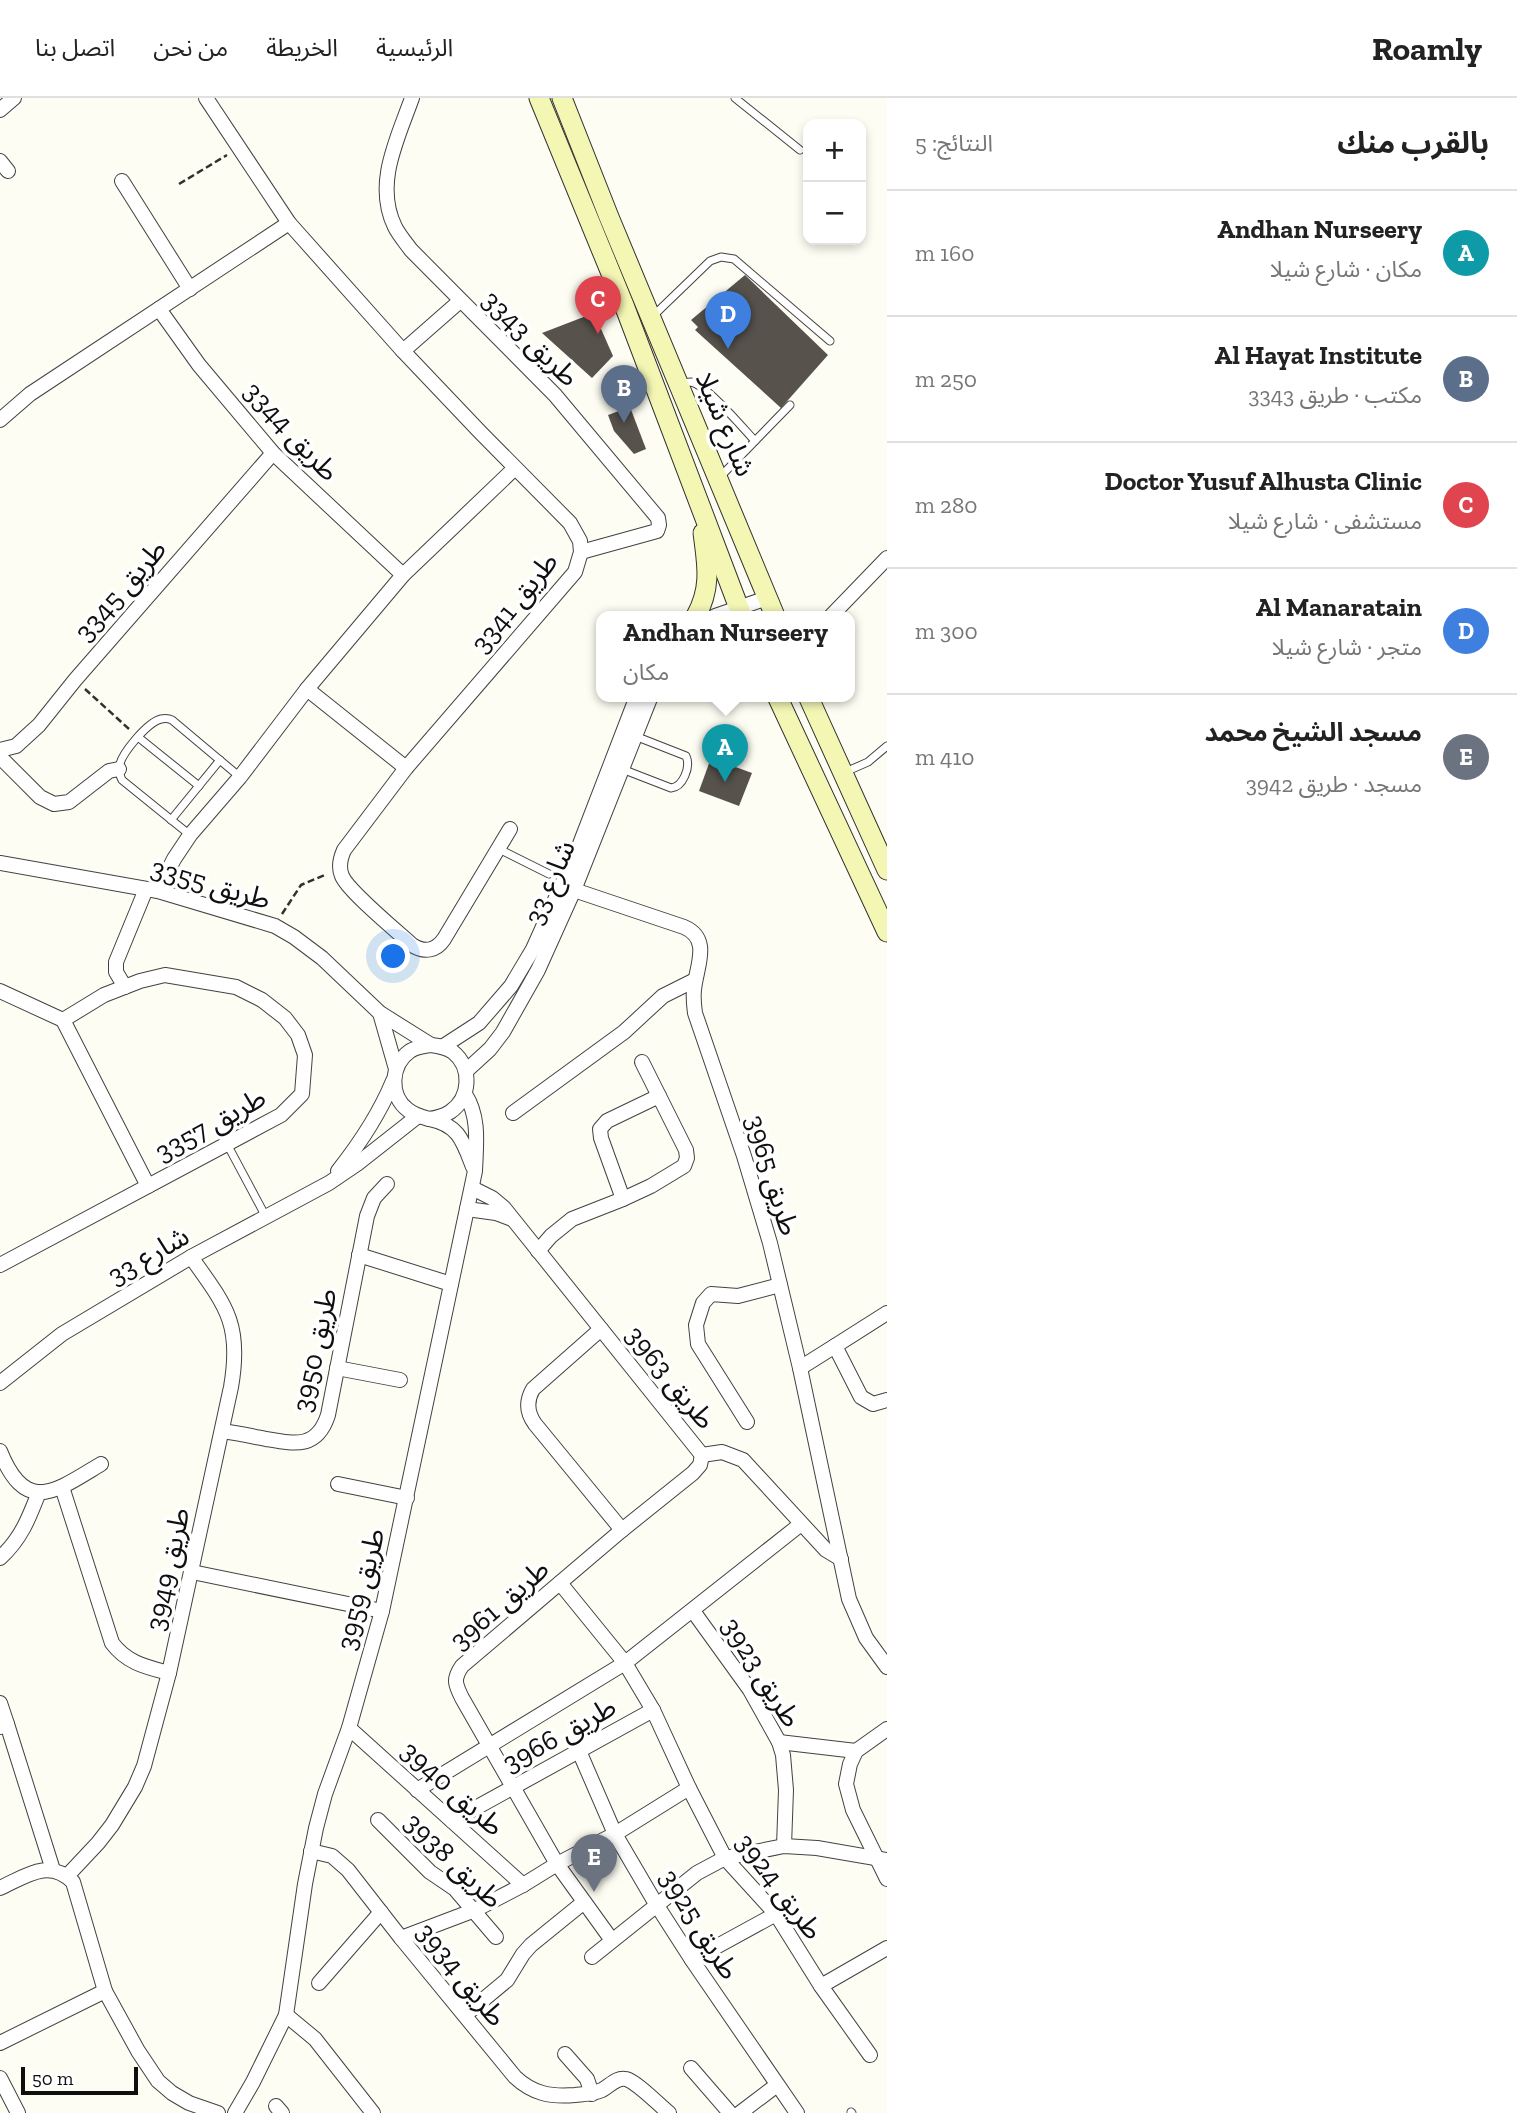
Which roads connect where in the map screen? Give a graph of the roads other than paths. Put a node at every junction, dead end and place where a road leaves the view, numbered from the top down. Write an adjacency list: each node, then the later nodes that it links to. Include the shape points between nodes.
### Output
1 (14, 98): 7 (street)
2 (206, 98): 10 (street, طريق 3341)
3 (412, 98): 12 (street, طريق 3343, via 386,175 387,202 395,228 411,250)
4 (539, 98): 24 (main road, شارع شيلا)
5 (562, 98): 14 (main road, شارع شيلا)
6 (735, 98): 8 (lane)
7 (0, 110)
8 (800, 150)
9 (122, 181): 11 (street)
10 (289, 223): 11 (street); 16 (street, طريق 3341)
11 (190, 289): 13 (street)
12 (460, 301): 16 (street); 25 (street, طريق 3343, via 555,395 658,518 657,531)
13 (159, 309): 19 (street, via 30,394); 21 (street, طريق 3344)
14 (651, 317): 15 (lane, via 710,261 721,257 734,259); 17 (main road, شارع شيلا)
15 (830, 341)
16 (403, 351): 22 (street, طريق 3341)
17 (679, 384): 20 (lane, via 700,386); 23 (main road, شارع شيلا)
18 (790, 405): 20 (lane)
19 (0, 420)
20 (755, 441): 23 (lane)
21 (273, 453): 27 (street, طريق 3344); 40 (street, طريق 3345, via 39,725 16,746)
22 (515, 468): 25 (street, طريق 3341, via 570,523); 27 (street)
23 (719, 478): 28 (main road, شارع شيلا)
24 (701, 507): 29 (main road, via 708,580); 30 (main road, شارع شيلا)
25 (581, 552): 43 (street, طريق 3341, via 575,572)
26 (887, 558): 31 (street)
27 (402, 575): 32 (street)
28 (771, 607): 30 (street)
29 (698, 611)
30 (740, 611)
31 (836, 611)
32 (307, 689): 43 (street); 47 (street)
33 (635, 702): 64 (street, شارع 33, via 533,949 511,986 479,1023)
34 (649, 702): 37 (street, شارع 33)
35 (776, 702): 58 (main road)
36 (811, 702): 46 (main road)
37 (635, 736): 45 (street, شارع 33); 45 (lane, via 686,756 689,763 681,783 671,788)
38 (138, 737): 42 (lane, via 160,719 172,720); 44 (lane); 48 (lane)
39 (887, 746): 46 (lane, via 868,762)
40 (0, 750)
41 (0, 757): 44 (street, via 40,797 54,804 69,802 109,771)
42 (220, 760): 47 (lane); 48 (lane)
43 (406, 768): 52 (street, طريق 3341, via 339,862 348,885 412,945 429,950 440,945)
44 (119, 769): 49 (lane, via 122,780)
45 (622, 769): 57 (street, شارع 33)
46 (843, 773): 54 (main road)
47 (240, 777): 51 (street)
48 (199, 786): 49 (lane)
49 (171, 820): 51 (lane)
50 (510, 829): 52 (street)
51 (190, 835): 56 (street)
52 (498, 849): 55 (lane)
53 (0, 863): 56 (street, طريق 3355)
54 (887, 870)
55 (549, 874)
56 (152, 890): 60 (street, via 116,962); 62 (street, طريق 3355, via 275,926 321,957)
57 (574, 890): 59 (street, طريق 3965, via 690,929 701,947); 66 (street, شارع 33, via 538,970 503,1032)
58 (887, 932)
59 (695, 980): 70 (street, via 663,996 624,1032); 87 (street, طريق 3965, via 695,1013 757,1199)
60 (125, 987): 63 (street, طريق 3357); 72 (street, طريق 3357, via 165,975 236,987 262,1000 298,1035 306,1055 302,1094 281,1115)
61 (0, 991): 63 (street)
62 (380, 1013): 64 (street, طريق 3355); 67 (street)
63 (63, 1020): 76 (street, طريق 3357)
64 (437, 1046): 66 (street, via 453,1052); 67 (street, via 410,1051)
65 (642, 1062): 69 (street)
66 (466, 1071): 68 (street)
67 (395, 1075): 71 (street, via 400,1102); 74 (street, شارع 33, via 363,1140)
68 (465, 1094): 71 (street, via 451,1112); 73 (street, طريق 3959, via 475,1118)
69 (659, 1096): 78 (street, via 607,1121 600,1129); 78 (street, via 687,1158 684,1166)
70 (513, 1113)
71 (423, 1118): 73 (street, via 440,1121 458,1134); 74 (street, شارع 33)
72 (227, 1143): 76 (street, طريق 3357); 80 (lane)
73 (475, 1171): 77 (street, طريق 3959)
74 (329, 1183): 80 (street, شارع 33)
75 (387, 1184): 83 (street, طريق 3950, via 370,1207)
76 (148, 1186): 85 (street, طريق 3357)
77 (472, 1188): 79 (street, طريق 3959); 81 (street, طريق 3963, via 498,1202)
78 (623, 1199): 82 (street, via 572,1219)
79 (467, 1209): 81 (street); 86 (street, طريق 3959)
80 (266, 1217): 84 (street, شارع 33)
81 (513, 1220): 82 (street, طريق 3963)
82 (537, 1251): 89 (street, طريق 3963)
83 (359, 1255): 86 (street); 91 (street, طريق 3950)
84 (191, 1257): 94 (street, شارع 33, via 62,1334); 97 (street, طريق 3949, via 226,1309 233,1331 234,1371)
85 (0, 1265)
86 (451, 1284): 104 (street, طريق 3959)
87 (780, 1286): 92 (street, طريق 3965); 96 (street, via 738,1296 711,1294 704,1299 696,1325 698,1344)
88 (887, 1313): 90 (street)
89 (601, 1329): 99 (street, طريق 3963); 106 (street, via 533,1389 528,1410)
90 (835, 1346): 92 (street); 95 (street, via 861,1397 873,1404)
91 (337, 1368): 93 (street); 97 (street, طريق 3950, via 325,1424 312,1439 293,1444)
92 (800, 1368): 108 (street, طريق 3965)
93 (400, 1380)
94 (0, 1383)
95 (887, 1400)
96 (747, 1423)
97 (222, 1431): 109 (street, طريق 3949)
98 (0, 1451): 103 (street, via 11,1475)
99 (702, 1455): 105 (street, طريق 3963, via 722,1452 743,1460); 106 (street, طريق 3961, via 693,1473)
100 (101, 1464): 102 (street)
101 (338, 1484): 104 (street)
102 (62, 1488): 103 (street); 115 (street, via 113,1643 133,1662)
103 (39, 1492): 107 (street, via 27,1525)
104 (407, 1498): 111 (street, طريق 3959)
105 (801, 1524): 108 (street, طريق 3963, via 825,1550); 112 (street, طريق 3966)
106 (622, 1530): 110 (street, طريق 3961)
107 (0, 1558)
108 (841, 1559): 114 (street, via 853,1612)
109 (192, 1572): 111 (street); 115 (street, طريق 3949)
110 (560, 1583): 113 (street, طريق 3924); 122 (street, طريق 3961, via 455,1675)
111 (382, 1611): 119 (street, طريق 3959)
112 (693, 1611): 113 (street, طريق 3966); 121 (street, طريق 3923, via 750,1690)
113 (625, 1663): 117 (street, طريق 3924); 122 (street)
114 (887, 1667)
115 (169, 1673): 136 (street, طريق 3949, via 135,1787 83,1860)
116 (0, 1703): 118 (street)
117 (653, 1710): 123 (street, طريق 3966); 126 (street, طريق 3924)
118 (3, 1726): 136 (street)
119 (349, 1728): 127 (street, طريق 3940); 132 (street, طريق 3959)
120 (887, 1730): 124 (street)
121 (779, 1742): 124 (street); 131 (street, طريق 3923, via 786,1790)
122 (488, 1747): 125 (street, طريق 3961); 127 (street)
123 (579, 1751): 125 (street, طريق 3966); 130 (street, طريق 3925)
124 (856, 1751): 134 (street, via 846,1784 853,1810)
125 (513, 1788): 129 (street, طريق 3966); 135 (street, طريق 3961)
126 (689, 1788): 130 (street); 133 (street, طريق 3924)
127 (417, 1790): 129 (street, طريق 3940)
128 (378, 1820): 142 (street, طريق 3938)
129 (452, 1821): 138 (street, طريق 3940)
130 (615, 1834): 135 (street); 141 (street, طريق 3925)
131 (784, 1846): 133 (street); 134 (street)
132 (311, 1851): 143 (street, طريق 3934, via 343,1864); 154 (street, طريق 3959)
133 (725, 1858): 141 (street, via 696,1873); 144 (street, طريق 3924)
134 (881, 1858): 137 (street)
135 (557, 1864): 138 (street); 140 (street, طريق 3961)
136 (60, 1873): 139 (street, via 37,1871); 153 (street, via 73,1882)
137 (887, 1879)
138 (523, 1885): 142 (street)
139 (0, 1888)
140 (584, 1902): 147 (street, طريق 3961); 155 (street, via 531,1945 507,1980)
141 (656, 1904): 147 (street); 150 (street, طريق 3925)
142 (475, 1910): 145 (street, طريق 3938); 146 (street)
143 (381, 1912): 146 (street, طريق 3934); 151 (street)
144 (776, 1914): 150 (street); 152 (street, طريق 3924)
145 (496, 1937)
146 (401, 1938): 155 (street, طريق 3934)
147 (611, 1939): 149 (street)
148 (887, 1948): 152 (street)
149 (592, 1957)
150 (692, 1960): 161 (street, طريق 3925)
151 (319, 1983)
152 (821, 1986): 158 (street, طريق 3924)
153 (105, 1991): 156 (street); 164 (street, via 158,2081 189,2103)
154 (286, 2015): 165 (street, طريق 3959); 166 (street, via 315,2039)
155 (465, 2015): 162 (street, طريق 3934, via 524,2086 547,2095)
156 (0, 2043)
157 (565, 2054): 162 (street, via 587,2079)
158 (870, 2055)
159 (691, 2068): 168 (street)
160 (0, 2078): 163 (street)
161 (777, 2085): 169 (street); 170 (street, طريق 3925)
162 (592, 2094): 167 (street, via 617,2080 627,2080)
163 (18, 2113)
164 (218, 2113)
165 (235, 2113)
166 (373, 2113)
167 (669, 2113)
168 (730, 2113)
169 (740, 2113)
170 (797, 2113)

